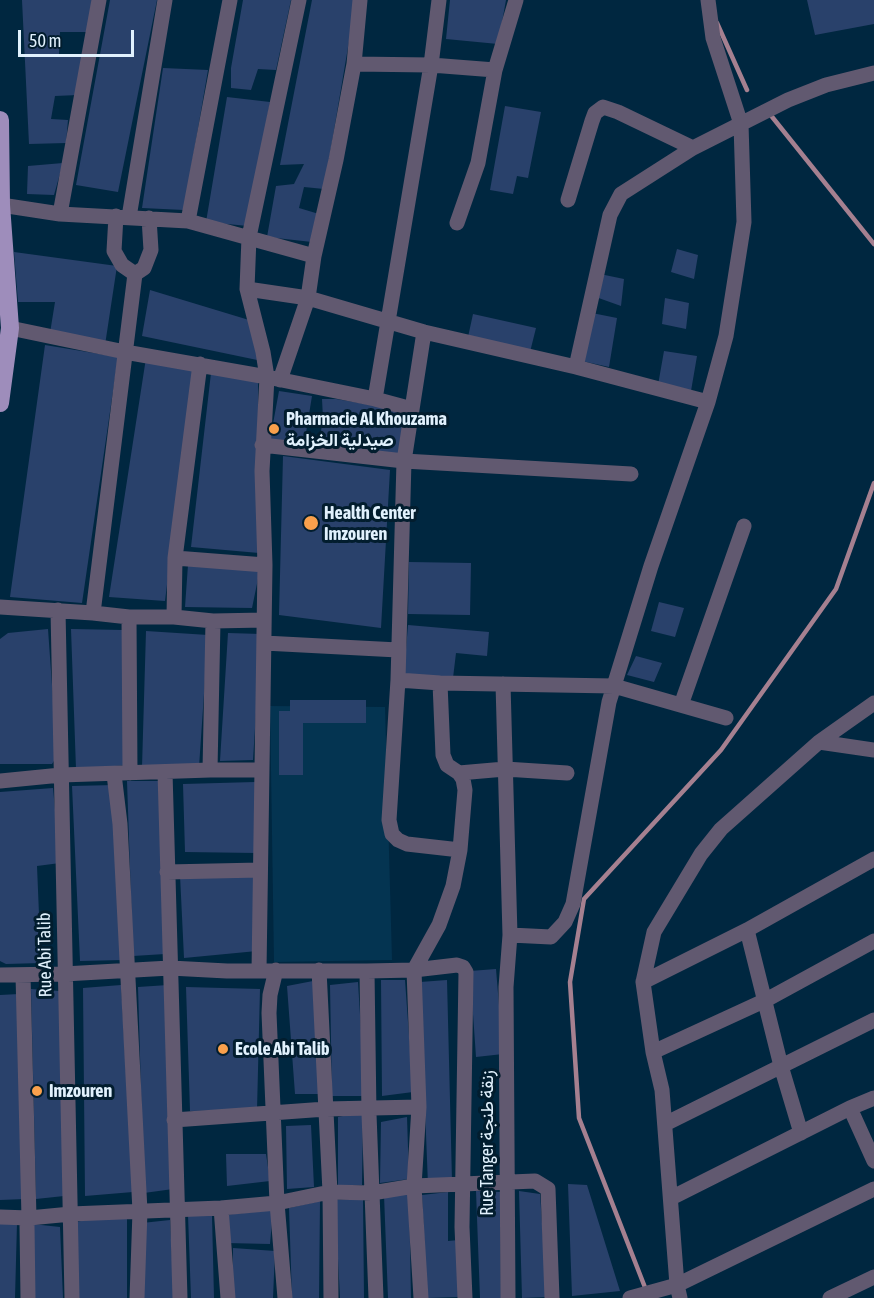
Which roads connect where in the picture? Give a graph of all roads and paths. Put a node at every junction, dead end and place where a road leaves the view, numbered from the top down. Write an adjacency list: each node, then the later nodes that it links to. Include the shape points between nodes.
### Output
1 (99, 0): 19 (street)
2 (165, 0): 20 (street)
3 (230, 0): 22 (street)
4 (299, 0): 24 (street)
5 (360, 0): 9 (street)
6 (439, 0): 10 (street)
7 (516, 0): 11 (street)
8 (708, 0): 14 (street, via 713,38)
9 (354, 64): 10 (street); 26 (street)
10 (430, 65): 11 (street); 30 (street)
11 (495, 70): 23 (street, via 485,135)
12 (874, 73): 14 (street, via 826,85)
13 (0, 120): 16 (main road)
14 (741, 123): 15 (street); 39 (street, via 744,222 726,336)
15 (693, 148): 17 (street, via 603,108 595,113); 35 (street, via 638,182 615,205)
16 (1, 151): 18 (main road)
17 (568, 200)
18 (1, 206): 19 (street); 25 (main road)
19 (60, 214): 20 (street)
20 (123, 217): 21 (street); 27 (street, via 114,251 122,266)
21 (149, 218): 22 (street); 27 (street, via 151,249 144,268)
22 (188, 221): 24 (street)
23 (457, 224)
24 (249, 237): 26 (street); 28 (street)
25 (2, 250): 31 (main road)
26 (314, 256): 29 (street)
27 (135, 274): 33 (street)
28 (247, 289): 29 (street); 36 (street)
29 (308, 298): 30 (street); 36 (street)
30 (388, 322): 32 (street); 38 (street)
31 (10, 328): 33 (street); 37 (main road)
32 (424, 332): 35 (street); 41 (street)
33 (125, 352): 34 (street); 50 (street)
34 (200, 364): 36 (street); 46 (street)
35 (576, 367): 39 (street)
36 (274, 378): 38 (street); 42 (street)
37 (1, 381): 40 (main road)
38 (375, 399): 41 (street)
39 (708, 402): 60 (street)
40 (0, 403)
41 (412, 409): 43 (street)
42 (262, 445): 43 (street); 47 (street)
43 (404, 462): 44 (street); 56 (street)
44 (631, 474)
45 (744, 526): 62 (street)
46 (175, 558): 47 (street); 52 (street)
47 (265, 565): 53 (street)
48 (0, 607): 49 (street)
49 (58, 610): 50 (street); 73 (street, Rue Abi Talib)
50 (93, 613): 51 (street)
51 (129, 617): 52 (street); 70 (street)
52 (174, 617): 54 (street)
53 (264, 620): 54 (street); 55 (street)
54 (213, 621): 67 (street)
55 (264, 643): 56 (street); 68 (street)
56 (398, 650): 57 (street)
57 (398, 680): 58 (street); 75 (street, via 389,820 392,834 407,844)
58 (440, 683): 59 (street); 71 (street, via 442,755 447,765)
59 (503, 684): 60 (street); 66 (street, Rue Tanger زنقة طنجة)
60 (614, 686): 62 (street); 80 (street, via 573,904 565,922 551,937)
61 (874, 703): 64 (street)
62 (681, 705): 63 (street)
63 (726, 718)
64 (819, 742): 65 (street); 92 (street, via 721,829 701,854 654,932)
65 (874, 750)
66 (506, 769): 71 (street); 72 (street); 80 (street, Rue Tanger زنقة طنجة)
67 (210, 770): 68 (street); 69 (street)
68 (261, 770): 77 (street)
69 (165, 772): 70 (street); 78 (street)
70 (122, 773): 73 (street); 83 (street, via 120,824)
71 (459, 773): 75 (street, via 465,790)
72 (567, 773)
73 (62, 775): 74 (street); 89 (street, Rue Abi Talib)
74 (0, 781)
75 (460, 850): 86 (street, via 439,925)
76 (874, 859): 79 (street)
77 (260, 870): 78 (street); 87 (street)
78 (167, 872): 82 (street)
79 (747, 930): 92 (street); 93 (street)
80 (510, 935): 107 (street, Rue Tanger زنقة طنجة, via 506,987)
81 (874, 941): 93 (street)
82 (170, 968): 83 (street); 87 (street); 103 (street)
83 (128, 969): 89 (street); 117 (street)
84 (276, 970): 85 (street); 87 (street); 102 (street, via 269,1013)
85 (319, 970): 88 (street); 100 (street)
86 (414, 970): 88 (street); 98 (street); 108 (street, via 457,964 466,972)
87 (259, 971)
88 (367, 971): 101 (street)
89 (64, 974): 91 (street); 118 (street, Rue Abi Talib)
90 (0, 975): 91 (street)
91 (22, 975): 120 (street)
92 (643, 982): 95 (street)
93 (766, 1000): 95 (street); 96 (street)
94 (874, 1020): 96 (street)
95 (654, 1052): 104 (street)
96 (782, 1066): 104 (street); 105 (street)
97 (874, 1098): 99 (street)
98 (419, 1107): 101 (street); 109 (street)
99 (850, 1108): 105 (street); 106 (street)
100 (326, 1109): 101 (street); 102 (street); 111 (street)
101 (369, 1109): 112 (street)
102 (274, 1113): 103 (street); 114 (street)
103 (174, 1120): 116 (street)
104 (665, 1124): 113 (street)
105 (801, 1132): 113 (street)
106 (874, 1161)
107 (507, 1181): 108 (street); 133 (street, Rue Tanger زنقة طنجة); 134 (street, via 535,1181 548,1190)
108 (463, 1184): 109 (street); 132 (street)
109 (414, 1186): 112 (street); 131 (street)
110 (874, 1189): 122 (street)
111 (330, 1192): 112 (street); 114 (street); 129 (street)
112 (372, 1192): 130 (street)
113 (671, 1198): 122 (street)
114 (277, 1203): 115 (street); 128 (street)
115 (221, 1208): 116 (street); 127 (street)
116 (177, 1209): 117 (street); 126 (street)
117 (140, 1211): 118 (street); 125 (street)
118 (70, 1214): 120 (street); 124 (street, Rue Abi Talib)
119 (0, 1218): 120 (street)
120 (29, 1218): 123 (street)
121 (874, 1276): 136 (street)
122 (678, 1292): 135 (street, via 656,1291)
123 (28, 1298)
124 (72, 1298)
125 (137, 1298)
126 (180, 1298)
127 (228, 1298)
128 (285, 1298)
129 (331, 1298)
130 (376, 1298)
131 (421, 1298)
132 (465, 1298)
133 (508, 1298)
134 (552, 1298)
135 (630, 1298)
136 (830, 1298)

